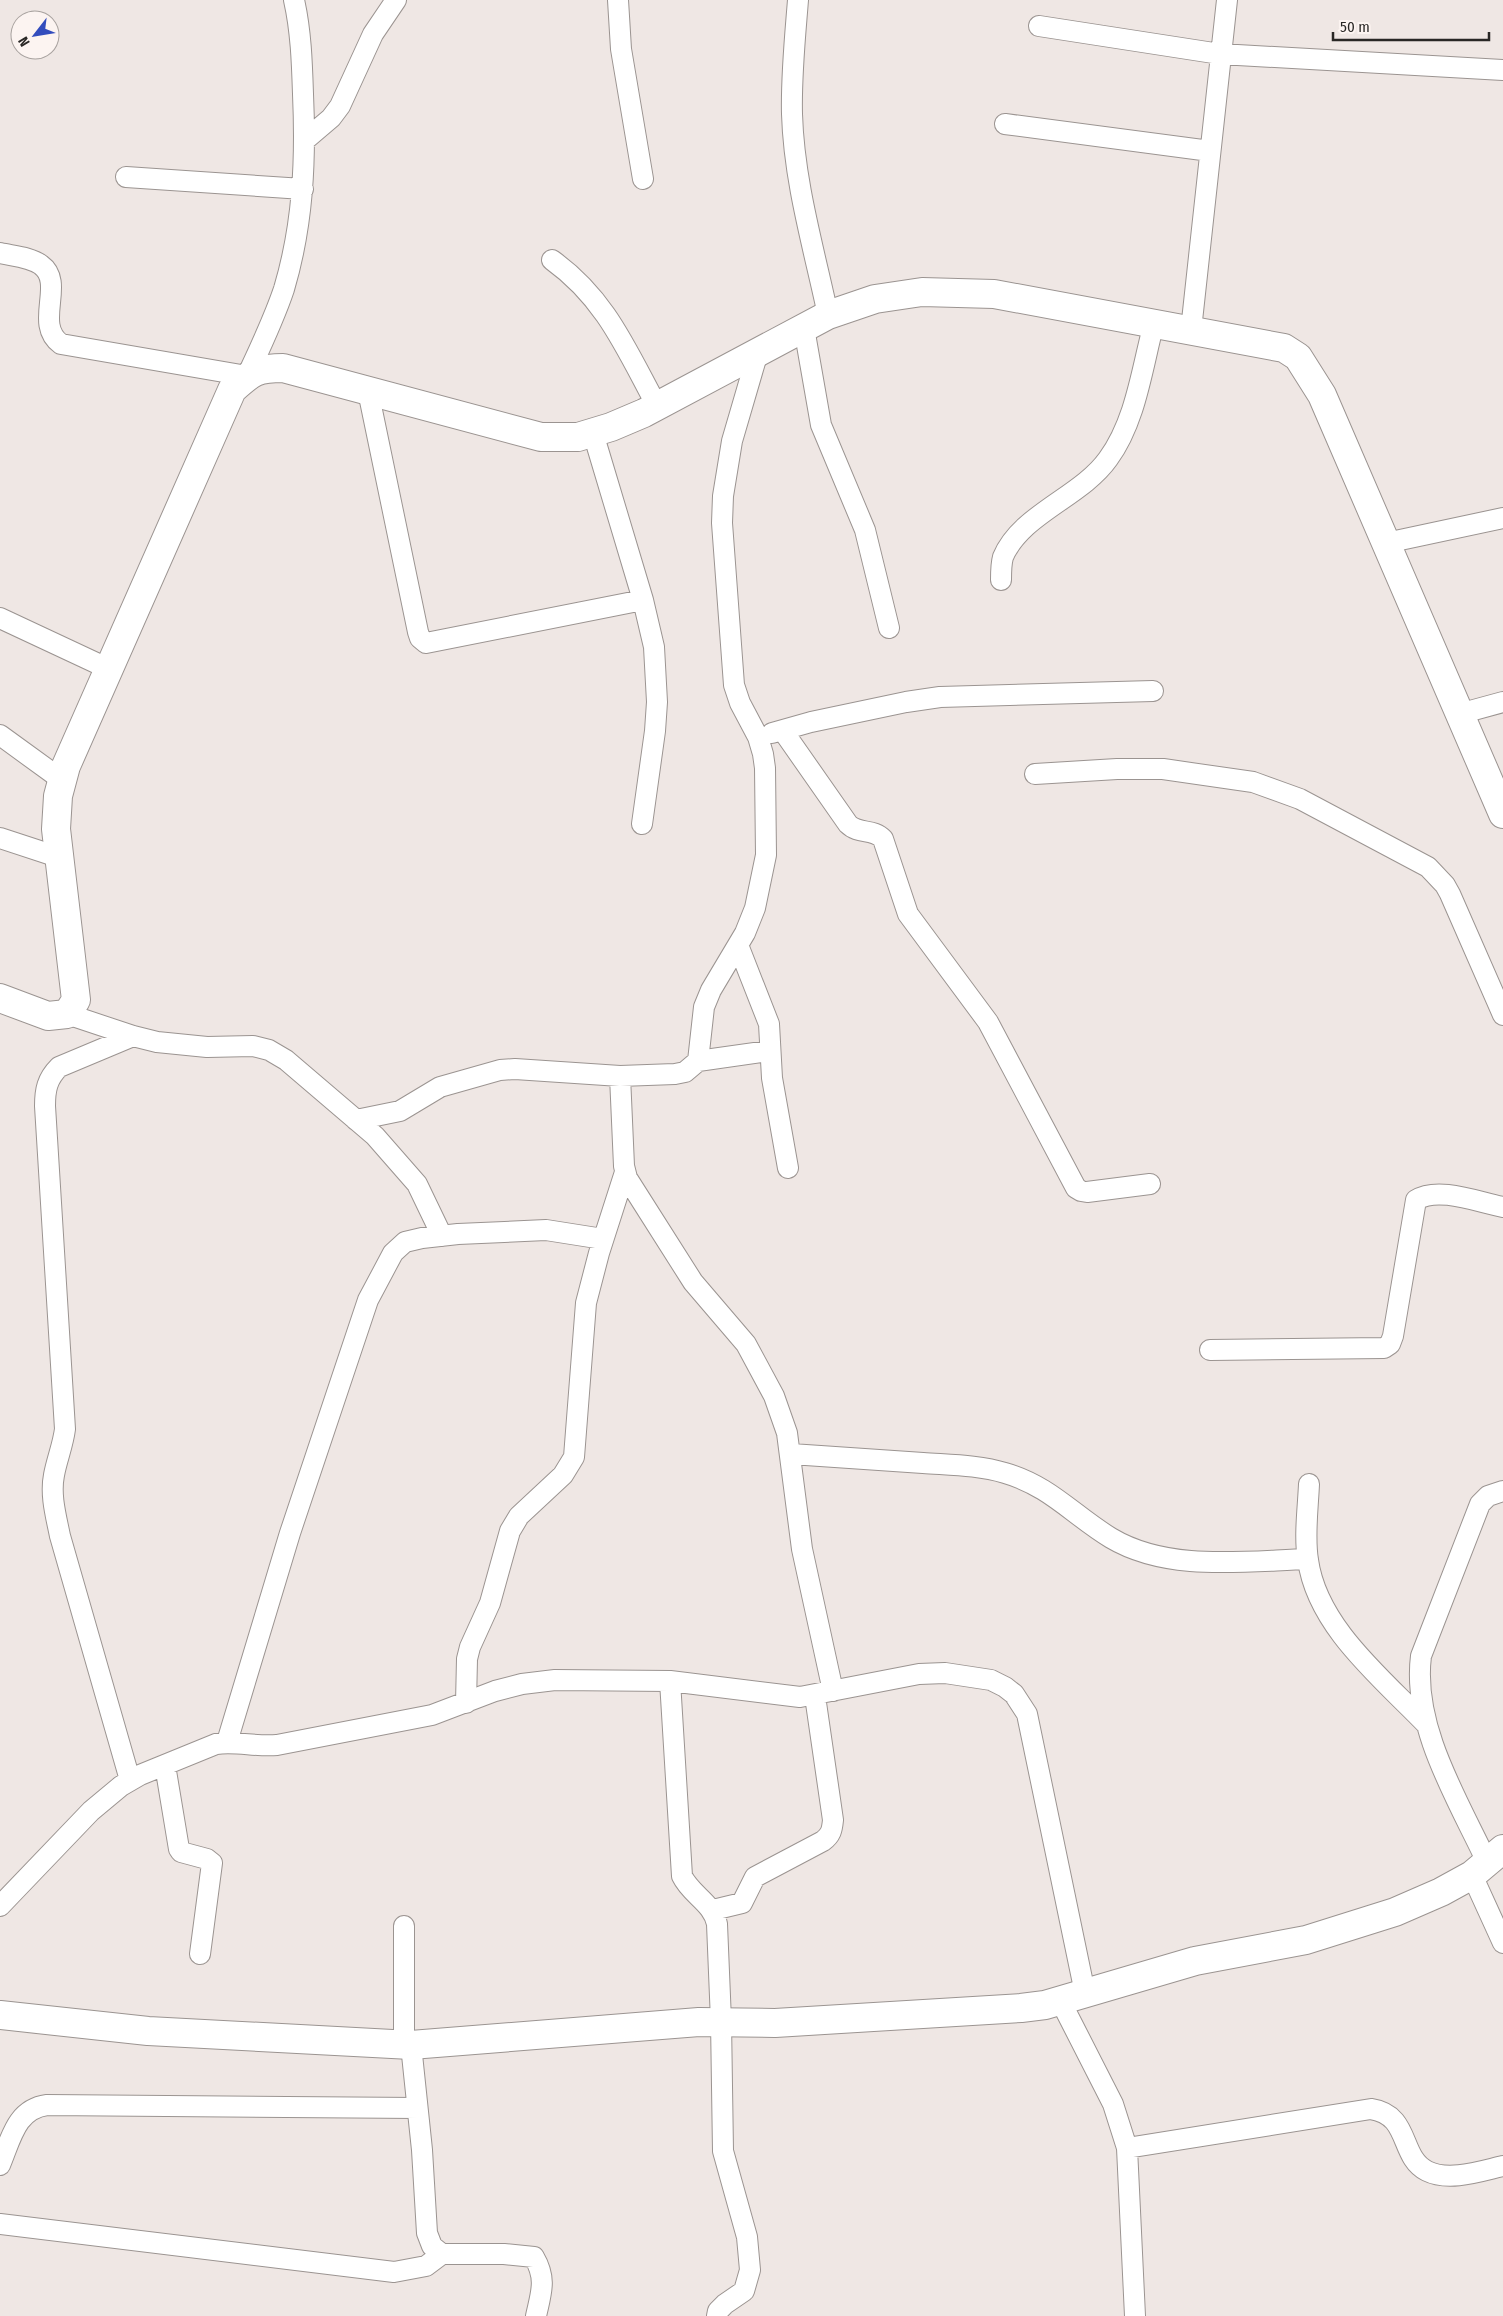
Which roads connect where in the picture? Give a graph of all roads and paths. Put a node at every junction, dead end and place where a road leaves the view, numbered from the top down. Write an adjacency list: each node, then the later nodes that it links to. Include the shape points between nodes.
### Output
1 (294, 0): 10 (street, via 302,59)
2 (396, 0): 10 (street, via 373,34 340,106)
3 (618, 0): 13 (street, via 621,49)
4 (798, 0): 17 (street, via 792,73 794,147)
5 (1227, 0): 7 (street)
6 (1039, 26): 7 (street)
7 (1220, 54): 8 (street); 11 (street)
8 (1503, 70)
9 (1005, 124): 11 (street)
10 (304, 141): 14 (street)
11 (1210, 151): 20 (street)
12 (126, 177): 14 (street)
13 (643, 179)
14 (303, 189): 22 (street, via 284,288)
15 (0, 253): 22 (street, via 33,261 48,273 51,282 49,323 54,338 61,344)
16 (552, 260): 24 (street, via 571,274 603,309)
17 (828, 316): 18 (street, via 875,300 922,292 957,292 994,294); 19 (street)
18 (1154, 323): 20 (street); 28 (street, via 1133,405 1119,443 1094,475 1018,534 1002,559)
19 (804, 328): 21 (street); 31 (street, via 821,425 865,530)
20 (1191, 330): 27 (street, via 1284,348 1298,357 1322,395)
21 (758, 352): 24 (street); 38 (street, via 726,467 722,523 734,685)
22 (247, 376): 23 (street, via 262,368 283,368); 32 (street, via 232,390)
23 (368, 391): 25 (street, via 541,437 578,437); 29 (street, via 418,632 426,643)
24 (657, 406): 25 (street, via 611,428)
25 (593, 432): 29 (street)
26 (1503, 518): 27 (street)
27 (1386, 542): 35 (street)
28 (1000, 580)
29 (644, 600): 42 (street, via 654,648 657,702)
30 (0, 618): 32 (street)
31 (889, 628)
32 (109, 669): 40 (street)
33 (1153, 691): 36 (street, via 940,698 863,711)
34 (1503, 702): 35 (street)
35 (1459, 714): 41 (street)
36 (783, 731): 38 (street); 56 (street, via 848,824 857,831 874,833 883,839 908,914 988,1022 1076,1188 1087,1192)
37 (0, 735): 40 (street)
38 (758, 737): 45 (street, via 765,768 766,855 755,908)
39 (1035, 774): 48 (street, via 1163,769 1253,782 1300,799 1436,873 1450,894)
40 (62, 780): 44 (street, via 56,830)
41 (1503, 814)
42 (642, 824)
43 (0, 838): 44 (street)
44 (58, 856): 47 (street, via 76,1000)
45 (738, 945): 50 (street, via 769,1024); 51 (street, via 704,1007)
46 (0, 998): 47 (street, via 48,1016)
47 (67, 1014): 49 (street)
48 (1503, 1016)
49 (133, 1036): 53 (street, via 180,1045 253,1046 269,1050 286,1060); 71 (street, via 58,1068 46,1088 45,1097 65,1429 54,1475 54,1510)
50 (769, 1051): 51 (street); 54 (street)
51 (698, 1061): 52 (street, via 685,1072 675,1074)
52 (620, 1076): 53 (street, via 500,1070 440,1087 400,1111); 55 (street)
53 (356, 1120): 58 (street, via 376,1136 417,1184)
54 (788, 1168)
55 (625, 1172): 59 (street); 61 (street, via 693,1282 756,1360 782,1415)
56 (1150, 1184)
57 (1503, 1206): 60 (street, via 1440,1194 1424,1195 1416,1200 1393,1336 1384,1348)
58 (442, 1236): 59 (street, via 546,1230); 69 (street, via 405,1242 393,1252 368,1300 290,1533)
59 (603, 1238): 67 (street, via 586,1302 574,1457 563,1475 519,1516 510,1531 490,1603 470,1647)
60 (1210, 1350)
61 (791, 1454): 64 (street, via 971,1467 1004,1473 1043,1489 1112,1538 1159,1555 1213,1562); 66 (street)
62 (1309, 1484): 64 (street)
63 (1503, 1491): 68 (street, via 1488,1496 1480,1504 1421,1656 1420,1684)
64 (1308, 1559): 68 (street, via 1319,1598 1343,1636)
65 (670, 1681): 66 (street, via 791,1696); 67 (street, via 555,1680 522,1684); 74 (street, via 682,1876 689,1889)
66 (824, 1693): 74 (street, via 833,1820 829,1837 755,1877 742,1903); 78 (street, via 919,1674 945,1673 991,1680 1014,1694 1027,1714)
67 (466, 1702): 69 (street, via 432,1714 277,1745)
68 (1427, 1725): 72 (street, via 1433,1746)
69 (227, 1742): 70 (street)
70 (165, 1765): 71 (street); 77 (street, via 179,1849 212,1863)
71 (130, 1780): 73 (street, via 91,1811)
72 (1487, 1862): 76 (street); 78 (street, via 1441,1892 1395,1912 1306,1940 1195,1962)
73 (0, 1906)
74 (713, 1910): 80 (street, via 717,1924)
75 (404, 1926): 81 (street)
76 (1503, 1943)
77 (200, 1954)
78 (1072, 1997): 80 (street, via 1021,2008 775,2023); 83 (street)
79 (0, 2016): 81 (street, via 148,2031)
80 (721, 2021): 81 (street); 89 (street, via 723,2150 747,2237 750,2270 744,2291 725,2304)
81 (408, 2044): 82 (street)
82 (417, 2108): 84 (street, via 47,2105 34,2107 23,2114); 87 (street, via 427,2233 432,2246)
83 (1127, 2148): 85 (street, via 1370,2109 1382,2111 1393,2118 1418,2163 1427,2171 1454,2175); 90 (street)
84 (0, 2165)
85 (1503, 2166)
86 (0, 2224): 87 (street, via 394,2272 426,2266)
87 (442, 2254): 88 (street, via 534,2257 542,2269 543,2284)
88 (536, 2316)
89 (717, 2316)
90 (1135, 2316)

